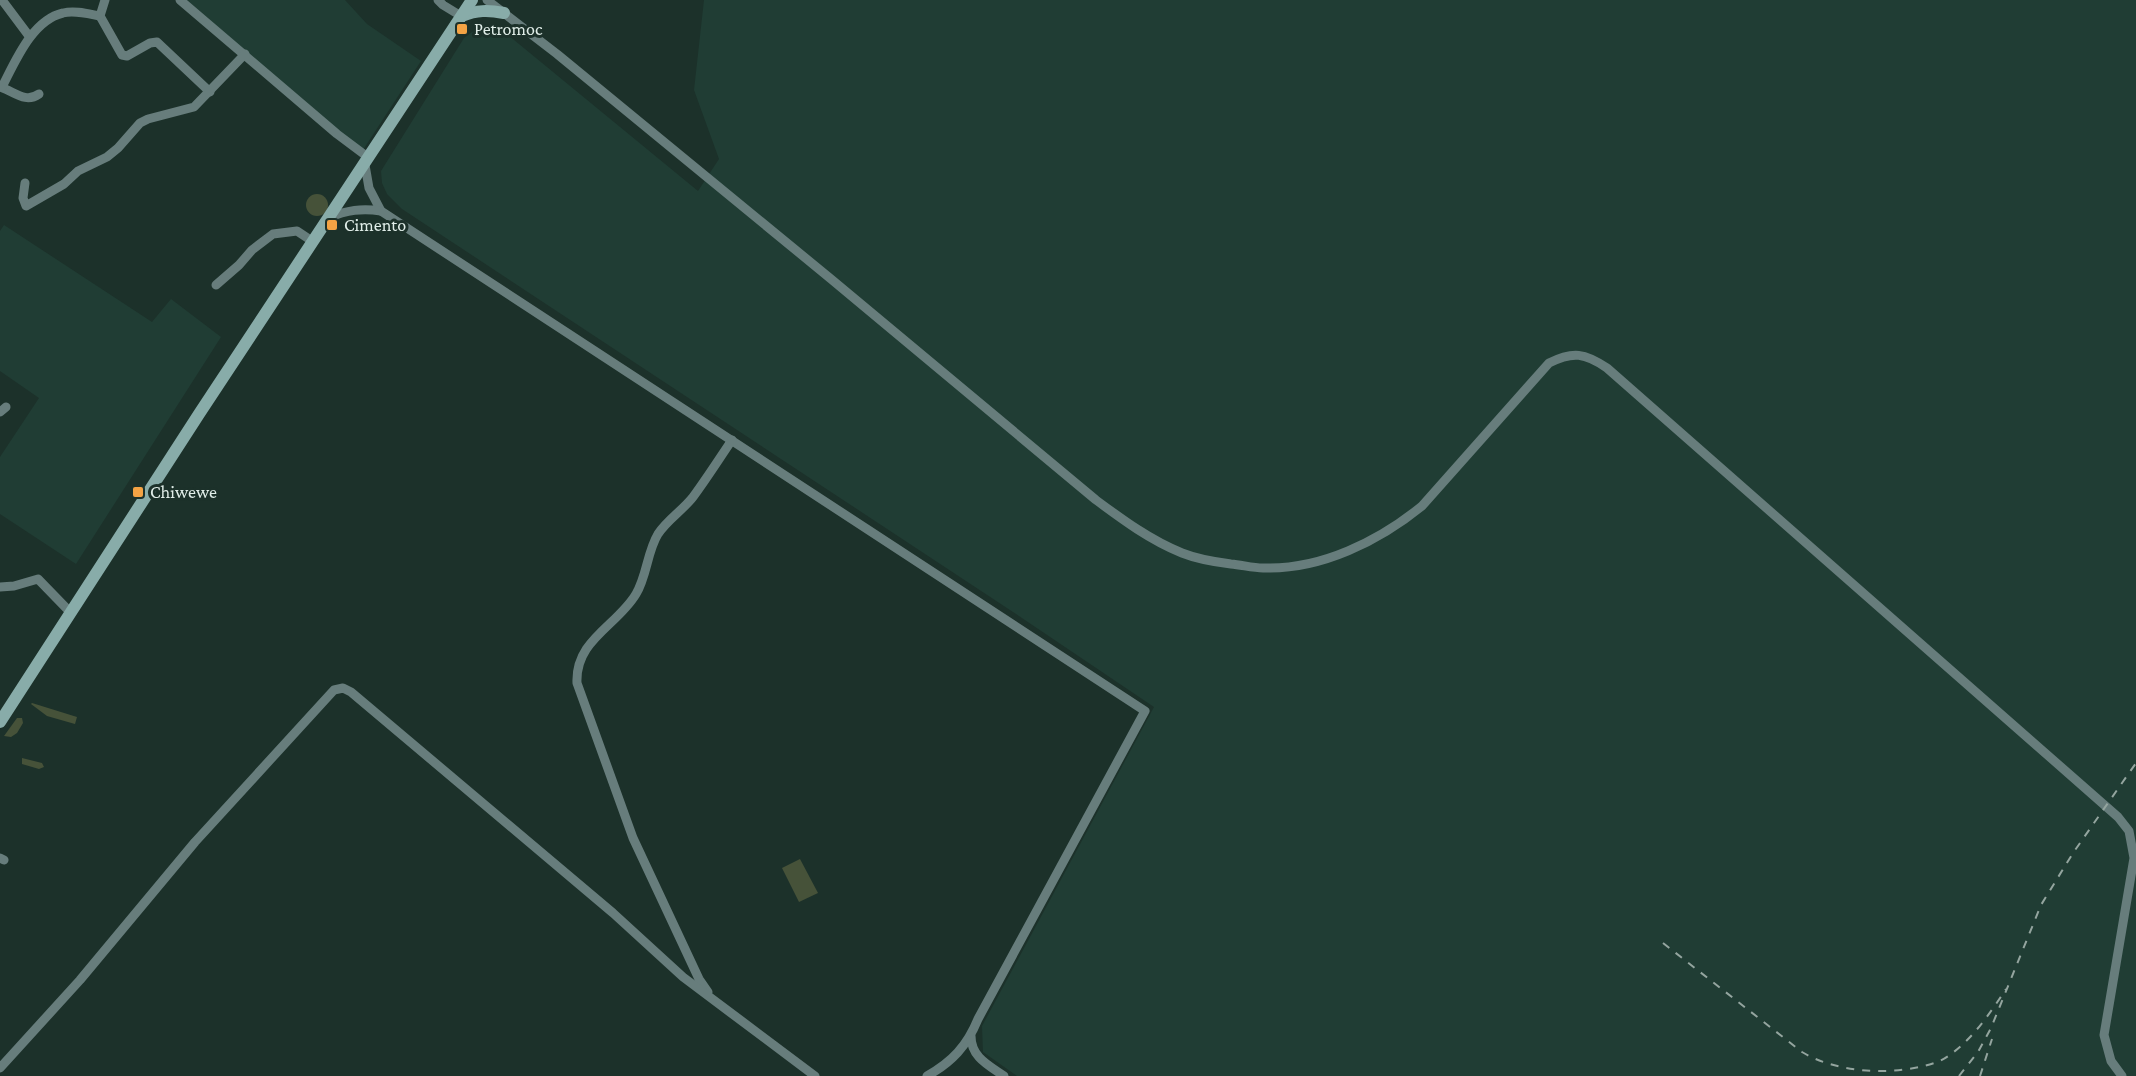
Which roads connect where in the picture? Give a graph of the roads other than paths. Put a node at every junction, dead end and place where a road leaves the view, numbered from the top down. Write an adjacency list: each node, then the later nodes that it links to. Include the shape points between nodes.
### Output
1 (2, 0): 11 (street)
2 (105, 0): 9 (street)
3 (180, 0): 12 (street)
4 (438, 0): 10 (street)
5 (472, 0): 10 (main road)
6 (487, 0): 8 (street)
7 (503, 0): 8 (main road)
8 (507, 15): 10 (main road, via 488,10); 32 (street, via 1096,500 1160,543 1184,554 1263,568 1320,560 1360,547 1422,506 1549,363 1579,354 1592,358 2129,831 2134,858 2103,1035 2110,1061)
9 (100, 16): 11 (street, via 62,13); 14 (street, via 122,55 157,42)
10 (461, 16): 16 (main road)
11 (29, 36): 13 (street)
12 (245, 54): 14 (street); 16 (street)
13 (1, 87): 15 (street, via 25,98)
14 (210, 92): 17 (street, via 194,107 140,123 118,148 26,206)
15 (39, 94)
16 (367, 161): 18 (street, via 369,188); 19 (main road)
17 (25, 183)
18 (381, 211): 19 (street, via 357,209); 22 (street)
19 (328, 218): 20 (main road)
20 (312, 241): 21 (street, via 297,231 273,234); 24 (main road)
21 (216, 285)
22 (732, 440): 26 (street, via 692,498 659,532 637,593 594,638 580,659 577,673 577,683 633,838 699,979); 27 (street, via 1145,711)
23 (0, 587): 24 (street, via 38,579)
24 (71, 613): 25 (main road)
25 (0, 722)
26 (713, 999): 28 (street, via 343,688 334,690 211,825); 29 (street)
27 (971, 1036): 30 (street, via 954,1058); 31 (street, via 974,1052)
28 (0, 1068)
29 (815, 1076)
30 (927, 1076)
31 (1004, 1076)
32 (2122, 1076)

